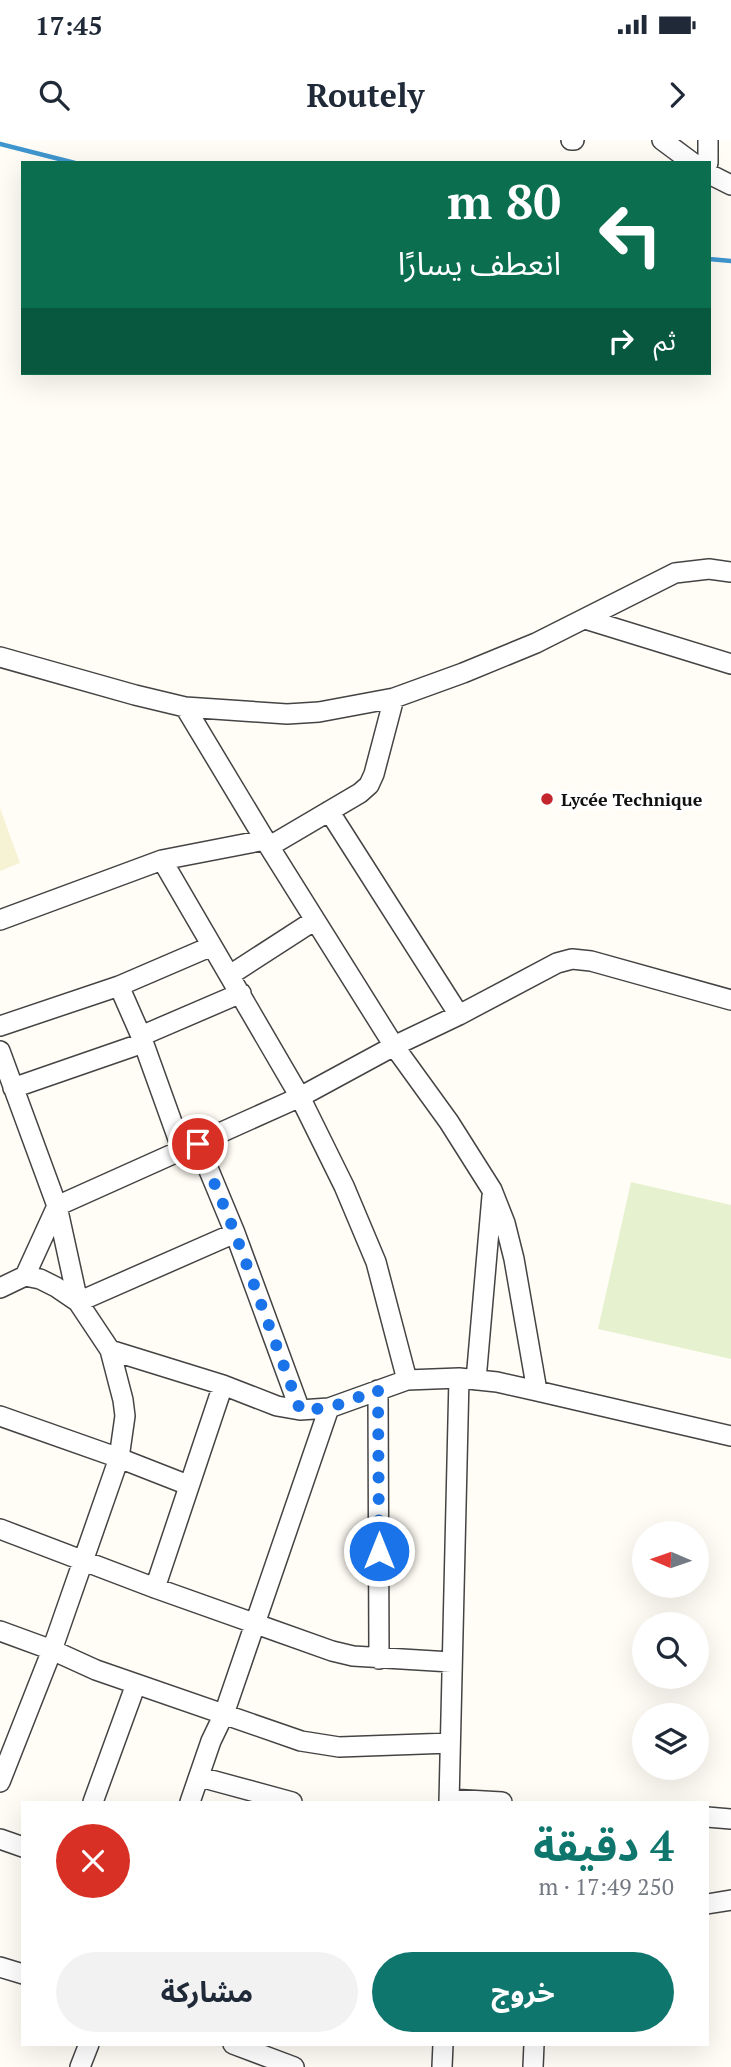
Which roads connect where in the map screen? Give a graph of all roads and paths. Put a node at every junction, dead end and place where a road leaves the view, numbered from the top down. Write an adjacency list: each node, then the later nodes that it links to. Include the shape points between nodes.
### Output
1 (662, 140): 3 (street)
2 (708, 140): 4 (street)
3 (690, 161)
4 (708, 161)
5 (711, 175): 6 (street)
6 (731, 185)
7 (731, 572): 8 (street, via 675,573)
8 (585, 619): 10 (street); 11 (street)
9 (0, 657): 12 (street)
10 (731, 664)
11 (394, 698): 12 (street, via 287,714); 13 (street, via 369,785)
12 (185, 707): 14 (street)
13 (330, 811): 14 (street); 23 (street)
14 (267, 843): 15 (street); 17 (street)
15 (162, 860): 16 (street); 18 (street)
16 (0, 920)
17 (315, 920): 19 (street); 26 (street)
18 (212, 946): 19 (street); 20 (street)
19 (230, 975): 21 (street)
20 (119, 986): 24 (street); 25 (street)
21 (241, 993): 25 (street); 29 (street)
22 (731, 1000): 23 (street, via 608,964 572,959 531,975)
23 (459, 1015): 26 (street)
24 (0, 1026)
25 (142, 1040): 28 (street); 30 (street)
26 (394, 1046): 29 (street); 31 (street)
27 (0, 1051): 28 (street)
28 (13, 1088): 32 (street)
29 (300, 1097): 30 (street); 39 (street, via 376,1262)
30 (190, 1147): 32 (street); 33 (street)
31 (492, 1190): 38 (street); 42 (street, via 514,1259)
32 (57, 1206): 34 (street); 36 (street)
33 (235, 1233): 36 (street); 44 (street)
34 (24, 1276): 35 (street); 36 (street, via 57,1287)
35 (0, 1288)
36 (78, 1302): 37 (street)
37 (110, 1350): 40 (street); 47 (street, via 124,1408)
38 (468, 1379): 39 (street); 42 (street); 56 (street)
39 (407, 1380): 41 (street)
40 (223, 1385): 44 (street); 48 (street)
41 (378, 1390): 43 (street); 55 (street)
42 (537, 1391): 46 (street)
43 (329, 1408): 44 (street); 52 (street)
44 (300, 1410)
45 (0, 1416): 47 (street)
46 (731, 1436)
47 (119, 1458): 48 (street); 50 (street)
48 (188, 1485): 51 (street)
49 (0, 1529): 50 (street)
50 (83, 1561): 51 (street); 54 (street)
51 (155, 1588): 52 (street)
52 (255, 1624): 55 (street, via 342,1654); 58 (street)
53 (0, 1631): 54 (street)
54 (52, 1650): 57 (street); 59 (street)
55 (379, 1658): 56 (street)
56 (451, 1662): 60 (street)
57 (136, 1684): 58 (street); 63 (street)
58 (224, 1714): 60 (street, via 322,1745); 61 (street)
59 (7, 1742): 62 (street)
60 (450, 1742): 66 (street)
61 (200, 1777): 64 (street); 65 (street)
62 (0, 1782)
63 (93, 1801)
64 (190, 1801)
65 (288, 1801)
66 (449, 1801)
67 (709, 1817): 68 (street)
68 (731, 1819)
69 (0, 1839): 70 (street)
70 (21, 1846)
71 (731, 1900): 72 (street)
72 (709, 1904)
73 (0, 1967): 74 (street)
74 (21, 1973)
75 (88, 2046): 80 (street)
76 (236, 2046): 79 (street)
77 (443, 2046): 82 (street)
78 (534, 2046): 83 (street)
79 (259, 2060): 81 (street)
80 (80, 2067)
81 (294, 2067)
82 (442, 2067)
83 (533, 2067)

